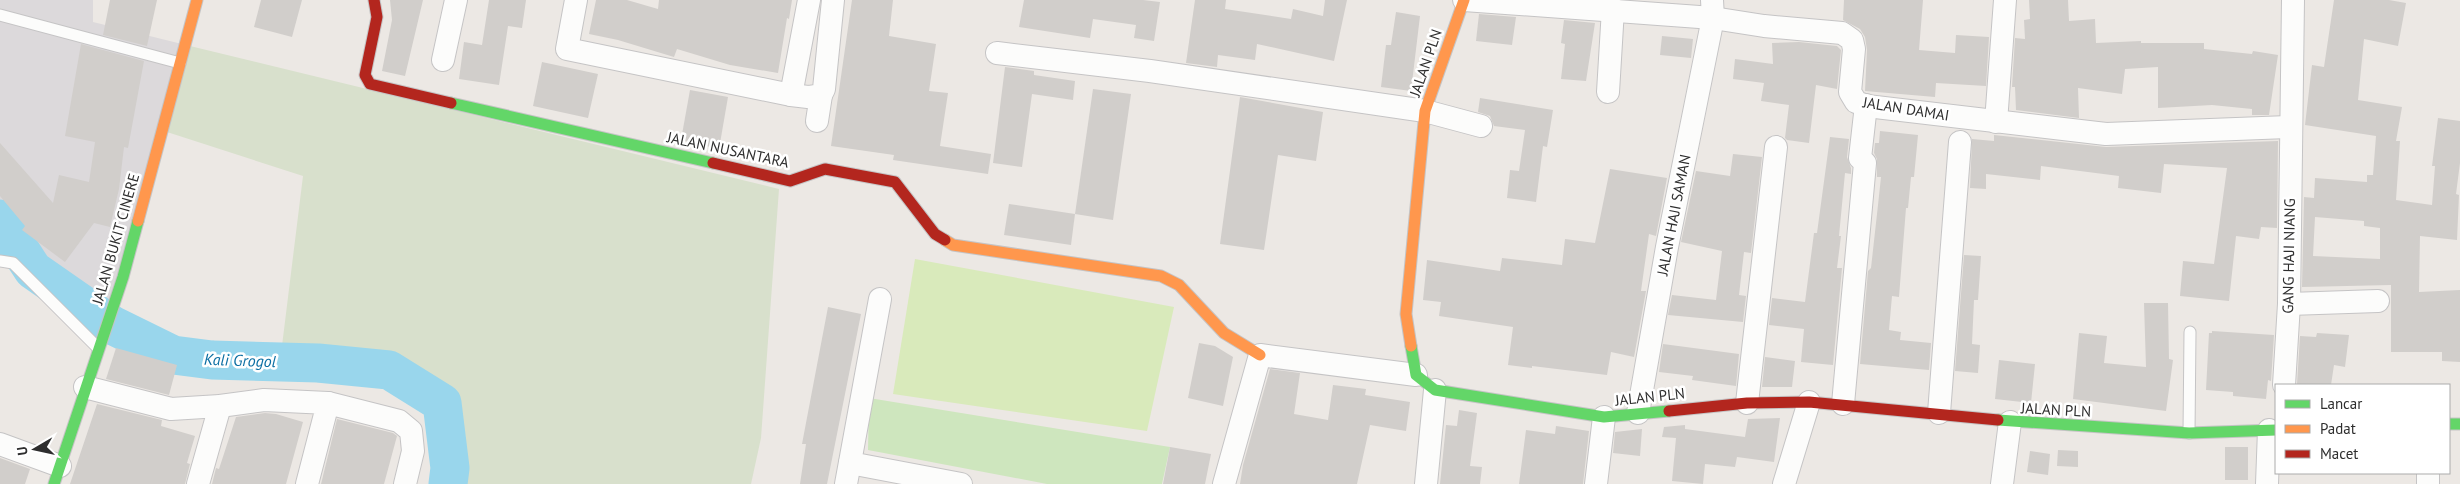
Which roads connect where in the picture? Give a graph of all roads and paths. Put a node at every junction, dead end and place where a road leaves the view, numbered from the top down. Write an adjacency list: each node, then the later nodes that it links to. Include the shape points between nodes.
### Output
1 (197, 0): 15 (street, JALAN BUKIT CINERE)
2 (374, 0): 33 (street, JALAN NUSANTARA, via 377,17 365,76 370,84 790,181 825,168 896,182 935,234 953,245 1161,276 1179,285 1224,333)
3 (456, 0): 14 (street)
4 (576, 0): 17 (street, via 567,49)
5 (809, 0): 17 (street)
6 (833, 0): 18 (street)
7 (1464, 0): 11 (street, JALAN DAMAI); 20 (street, JALAN PLN)
8 (2005, 0): 22 (street)
9 (2293, 0): 24 (street, GANG HAJI NIANG)
10 (1713, 9): 11 (street, JALAN DAMAI); 19 (street, JALAN DAMAI, via 1764,26 1842,33 1852,40 1854,49 1850,92 1856,102); 43 (street, JALAN HAJI SAMAN, via 1666,247)
11 (1613, 10): 16 (street)
12 (0, 15): 15 (lane)
13 (997, 53): 20 (street, via 1150,71)
14 (443, 60)
15 (180, 63): 32 (street, JALAN BUKIT CINERE, via 123,277)
16 (1608, 92)
17 (791, 95): 18 (street)
18 (821, 95): 21 (street)
19 (1866, 105): 22 (street, JALAN DAMAI); 41 (street, via 1860,158 1865,164)
20 (1425, 111): 23 (street); 34 (street, JALAN PLN, via 1406,314)
21 (817, 121)
22 (1996, 122): 24 (street, JALAN DAMAI, via 2106,134)
23 (1481, 126)
24 (2290, 127): 30 (street, GANG HAJI NIANG)
25 (1960, 142): 44 (street)
26 (1776, 147): 40 (street)
27 (0, 261): 32 (lane, via 13,263)
28 (880, 299): 50 (street)
29 (2378, 301): 30 (street)
30 (2289, 304): 35 (street, GANG HAJI NIANG)
31 (2190, 332): 48 (lane)
32 (98, 348): 36 (street, JALAN BUKIT CINERE)
33 (1260, 355): 34 (street); 56 (street)
34 (1416, 375): 37 (street, JALAN PLN)
35 (2284, 384)
36 (85, 387): 42 (street, via 171,409); 51 (street, JALAN BUKIT CINERE)
37 (1435, 390): 45 (street, JALAN PLN); 57 (street)
38 (1809, 402): 40 (street, JALAN PLN); 41 (street, JALAN PLN); 59 (street)
39 (328, 403): 42 (street, via 264,400); 53 (street); 54 (street, via 399,421 411,431 413,451)
40 (1747, 403): 43 (street, JALAN PLN)
41 (1843, 404): 44 (street, JALAN PLN)
42 (220, 406): 52 (street)
43 (1638, 413): 45 (street, JALAN PLN)
44 (1939, 413): 46 (street, JALAN PLN)
45 (1604, 417): 58 (street)
46 (2010, 422): 48 (street, JALAN PLN); 60 (street)
47 (2273, 430): 48 (street, JALAN PLN); 61 (street)
48 (2189, 433)
49 (0, 444): 51 (street)
50 (848, 474): 55 (street)
51 (57, 475)
52 (198, 484)
53 (307, 484)
54 (405, 484)
55 (960, 484)
56 (1224, 484)
57 (1426, 484)
58 (1596, 484)
59 (1784, 484)
60 (2002, 484)
61 (2267, 484)

